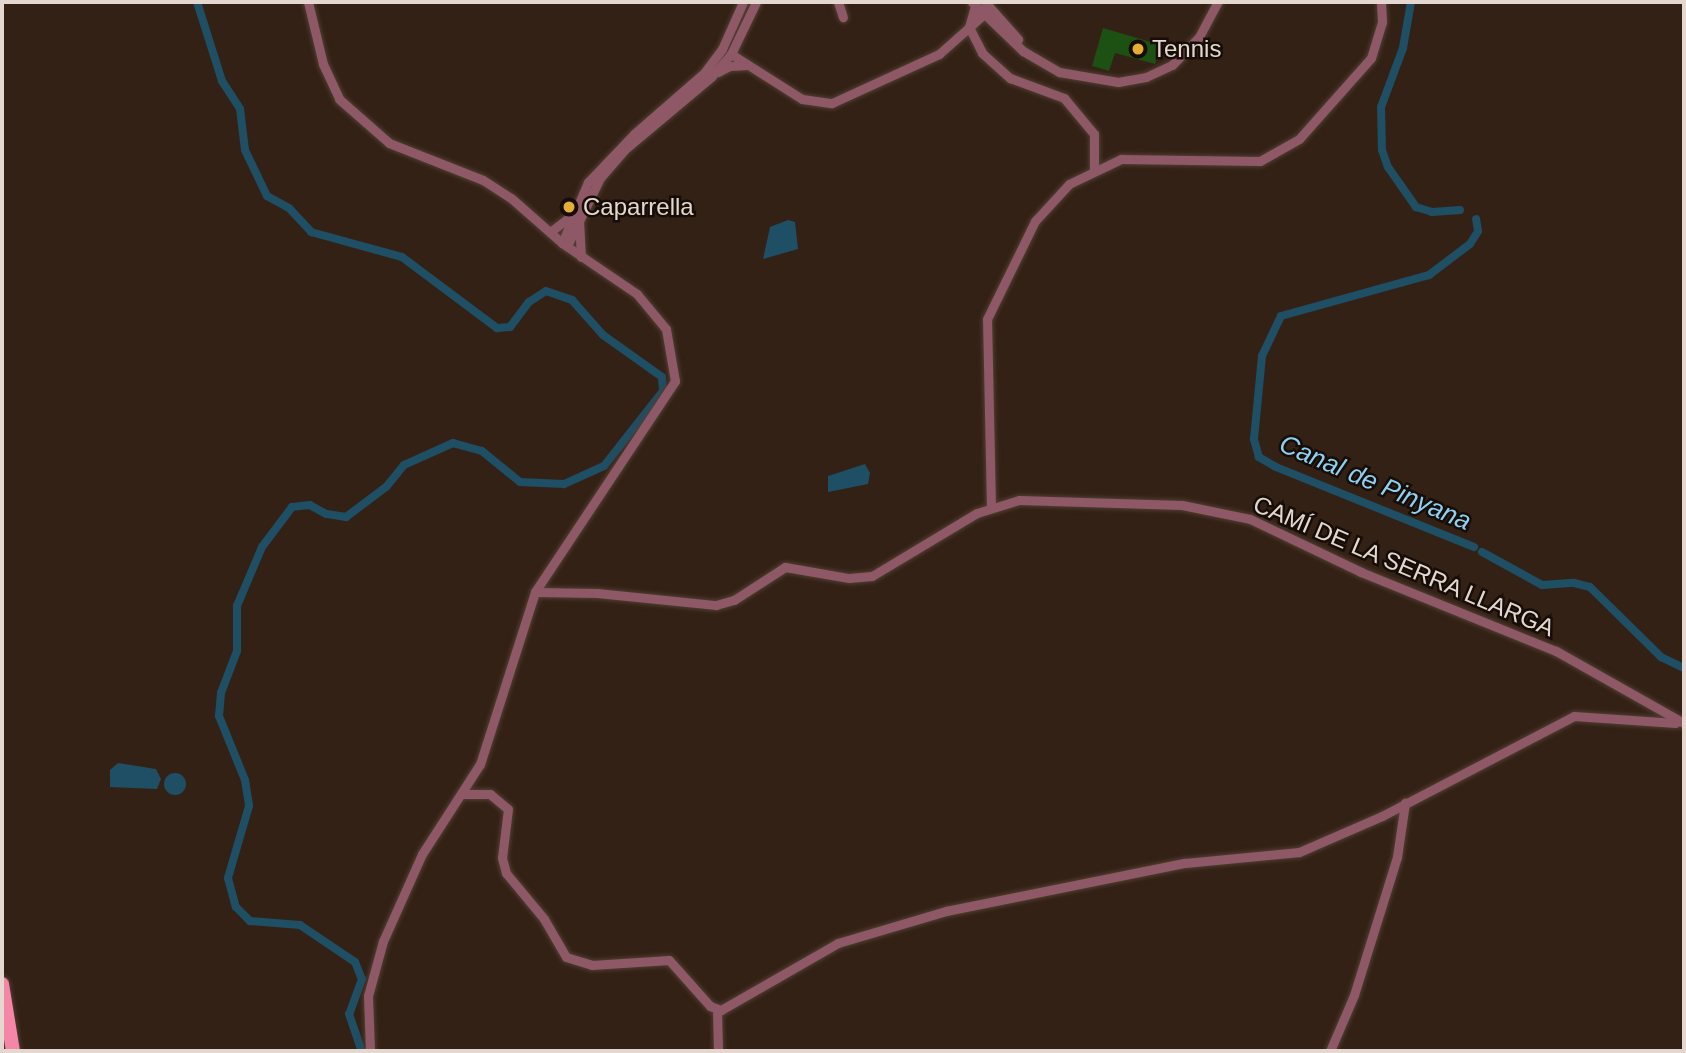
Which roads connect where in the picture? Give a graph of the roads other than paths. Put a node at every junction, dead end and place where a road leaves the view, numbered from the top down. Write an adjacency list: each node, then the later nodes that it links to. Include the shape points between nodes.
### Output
1 (308, 2): 22 (street, via 323,64 339,99 388,143 483,180)
2 (743, 2): 12 (street)
3 (756, 2): 13 (street)
4 (838, 2): 9 (street)
5 (1218, 2): 16 (street, via 1189,50 1146,77 1118,82 1074,78)
6 (1381, 2): 20 (street, via 1382,22 1371,58 1300,139 1260,161 1121,159)
7 (980, 3): 8 (street); 11 (street); 14 (street)
8 (983, 15): 10 (street); 11 (street); 14 (street)
9 (843, 17)
10 (991, 24): 11 (street); 16 (street)
11 (969, 27): 18 (street, via 939,54 832,103 802,99); 20 (street, via 982,53 1010,78 1064,98 1094,135)
12 (732, 28): 15 (street); 17 (street)
13 (741, 34): 15 (street); 18 (street, via 741,51)
14 (1018, 39): 16 (street)
15 (731, 54): 17 (street); 18 (street); 19 (street)
16 (1040, 59)
17 (711, 64): 21 (street, via 600,166)
18 (750, 65): 19 (street, via 730,66)
19 (711, 77): 21 (street, via 624,150)
20 (1094, 169): 25 (street, via 1069,184 1035,221 987,319)
21 (575, 218): 22 (street); 23 (street); 24 (street)
22 (550, 232): 23 (street)
23 (564, 244): 24 (street)
24 (581, 257): 26 (street, via 637,294 666,330 674,381)
25 (991, 508): 26 (street, CAMÍ DE LA SERRA LLARGA, via 864,578 785,566 734,600 716,606 597,593); 27 (street, CAMÍ DE LA SERRA LLARGA, via 1019,500 1123,501 1182,505 1250,519 1361,572 1556,651)
26 (535, 593): 28 (street, via 480,764)
27 (1680, 723): 29 (street, via 1574,716)
28 (461, 794): 31 (street, via 491,794 508,809 502,858 506,873 544,919 566,957 592,965 669,960); 33 (street, via 412,873 383,941 368,996)
29 (1405, 803): 31 (street, via 1299,852 1185,863 1019,895 838,943 748,997); 35 (street, via 1397,857 1354,995)
30 (2, 984): 32 (main road)
31 (717, 1009): 34 (street)
32 (13, 1051)
33 (370, 1051)
34 (718, 1051)
35 (1329, 1051)

